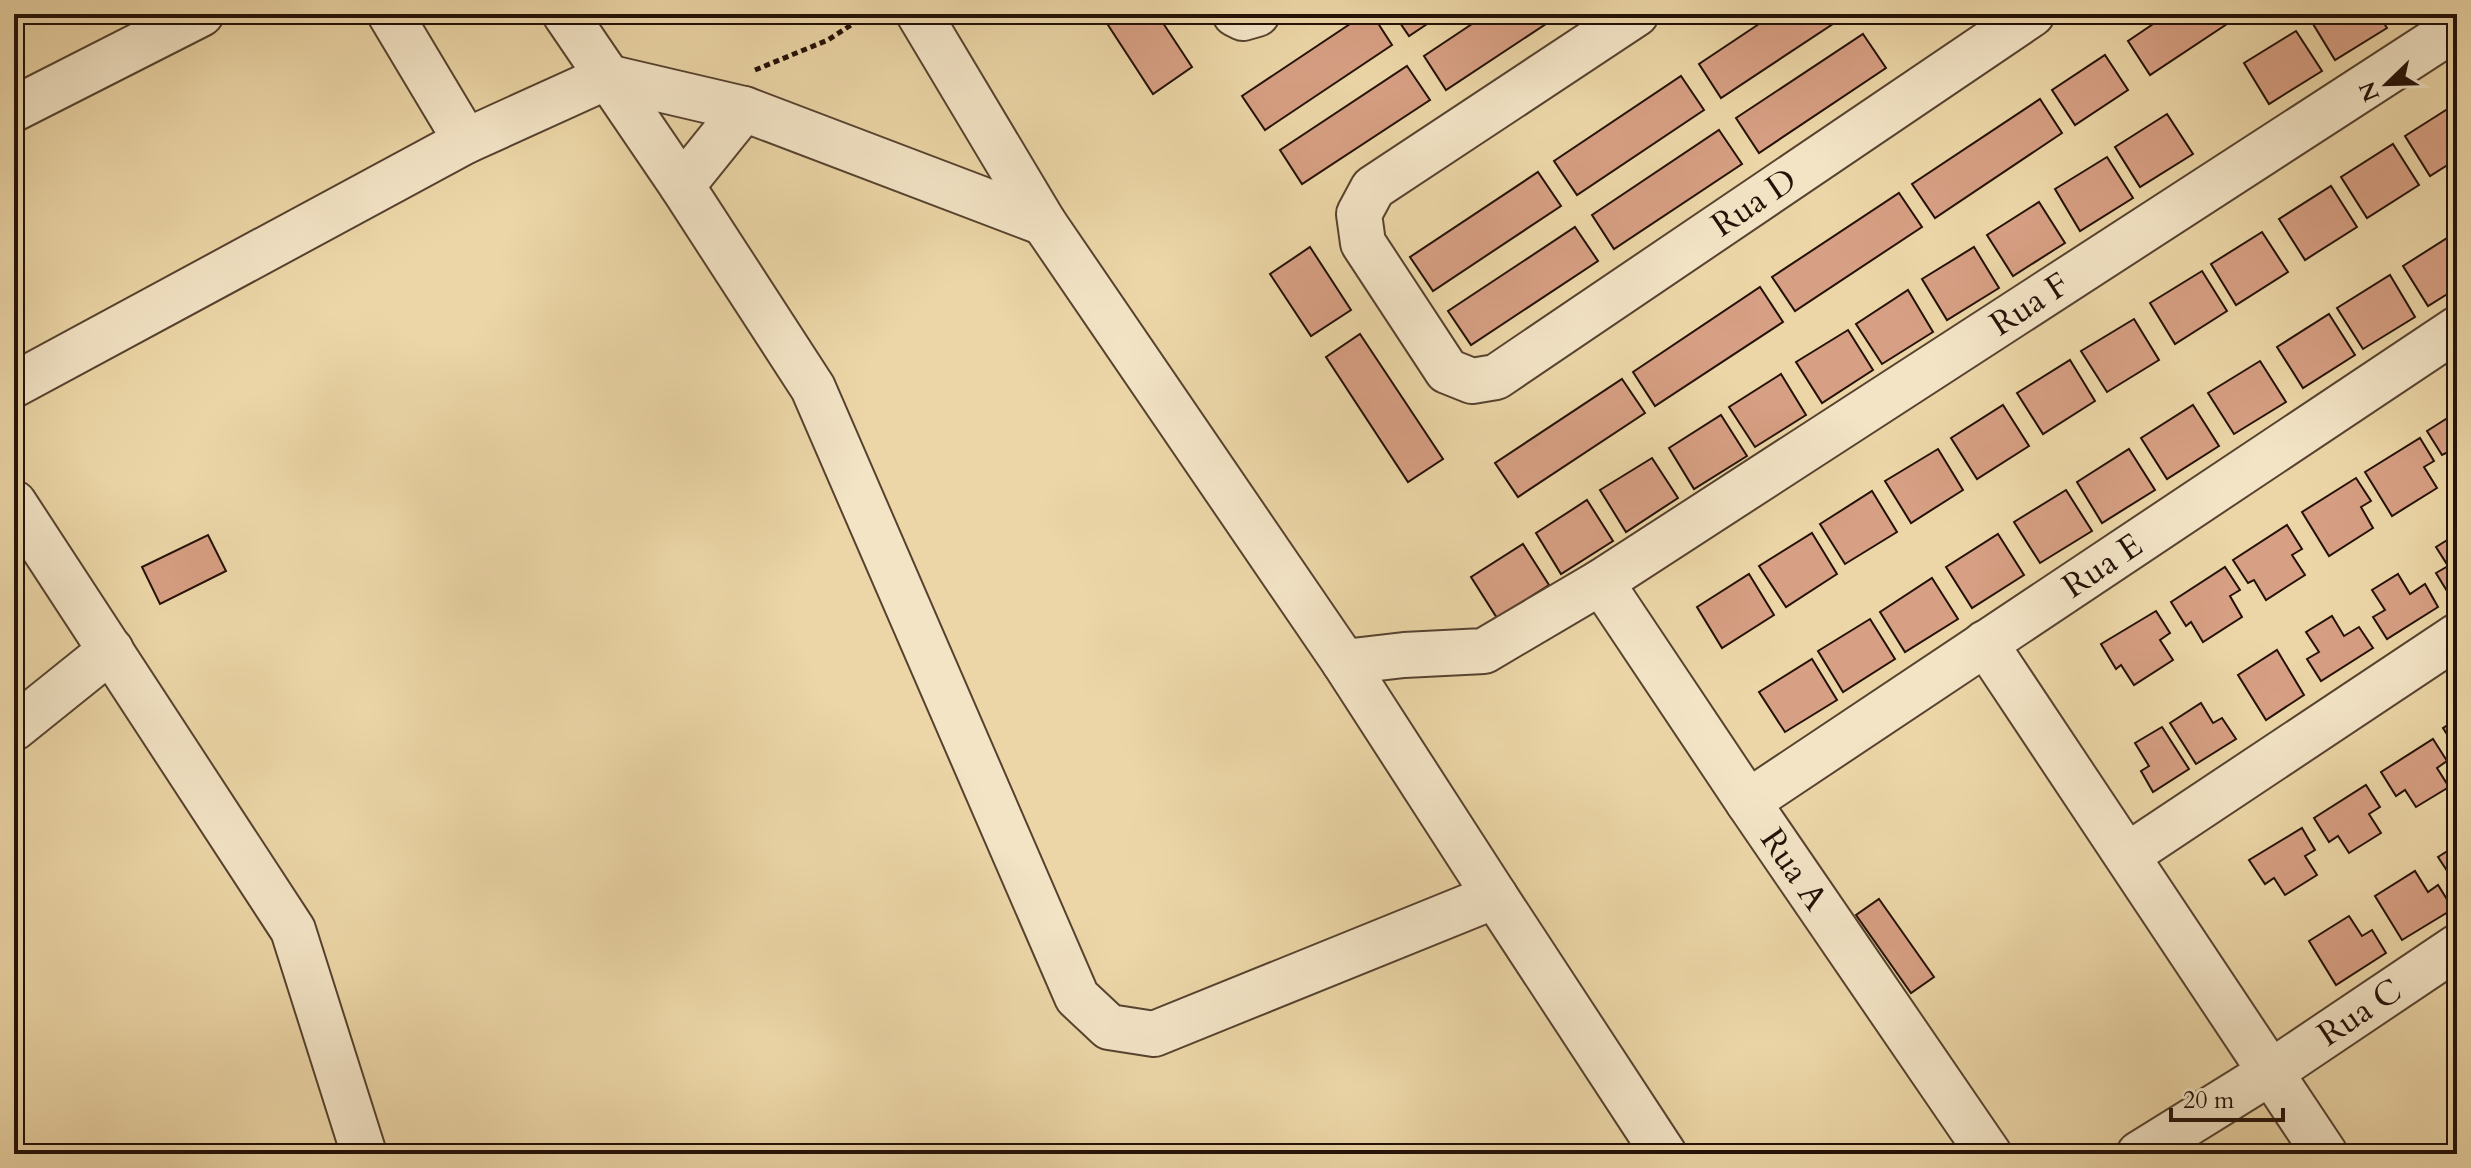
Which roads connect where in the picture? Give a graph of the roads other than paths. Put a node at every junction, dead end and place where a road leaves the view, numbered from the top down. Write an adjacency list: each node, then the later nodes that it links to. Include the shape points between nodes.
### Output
1 (201, 14): 11 (street)
2 (390, 14): 13 (street)
3 (565, 14): 10 (street)
4 (919, 14): 15 (street)
5 (1235, 14): 6 (street)
6 (1257, 14)
7 (1636, 14): 8 (street, Rua D, via 1373,188 1359,214 1363,243 1447,371 1472,381 1496,377)
8 (2032, 14)
9 (2457, 27): 19 (street, Rua F)
10 (607, 77): 12 (street); 13 (street); 14 (street)
11 (14, 109)
12 (744, 109): 14 (street); 15 (street)
13 (466, 141): 17 (street)
14 (682, 186): 27 (street, via 813,388 1077,997 1109,1027 1154,1034)
15 (1044, 223): 23 (street)
16 (2457, 329): 21 (street, Rua E)
17 (14, 385)
18 (14, 503): 22 (street)
19 (1601, 582): 23 (street, Rua F, via 1484,651); 25 (street, Rua A)
20 (2457, 636): 26 (street)
21 (1985, 643): 25 (street, Rua E); 26 (street)
22 (111, 650): 24 (street); 31 (street, via 293,930)
23 (1344, 662): 27 (street)
24 (14, 728)
25 (1748, 802): 34 (street, Rua A)
26 (2128, 855): 29 (street)
27 (1495, 896): 30 (street)
28 (2457, 947): 29 (street, Rua C)
29 (2271, 1072): 35 (street, Rua C); 36 (street)
30 (1610, 1074): 32 (street); 33 (street)
31 (364, 1154)
32 (1637, 1154)
33 (1664, 1154)
34 (1989, 1154)
35 (2139, 1154)
36 (2325, 1154)

